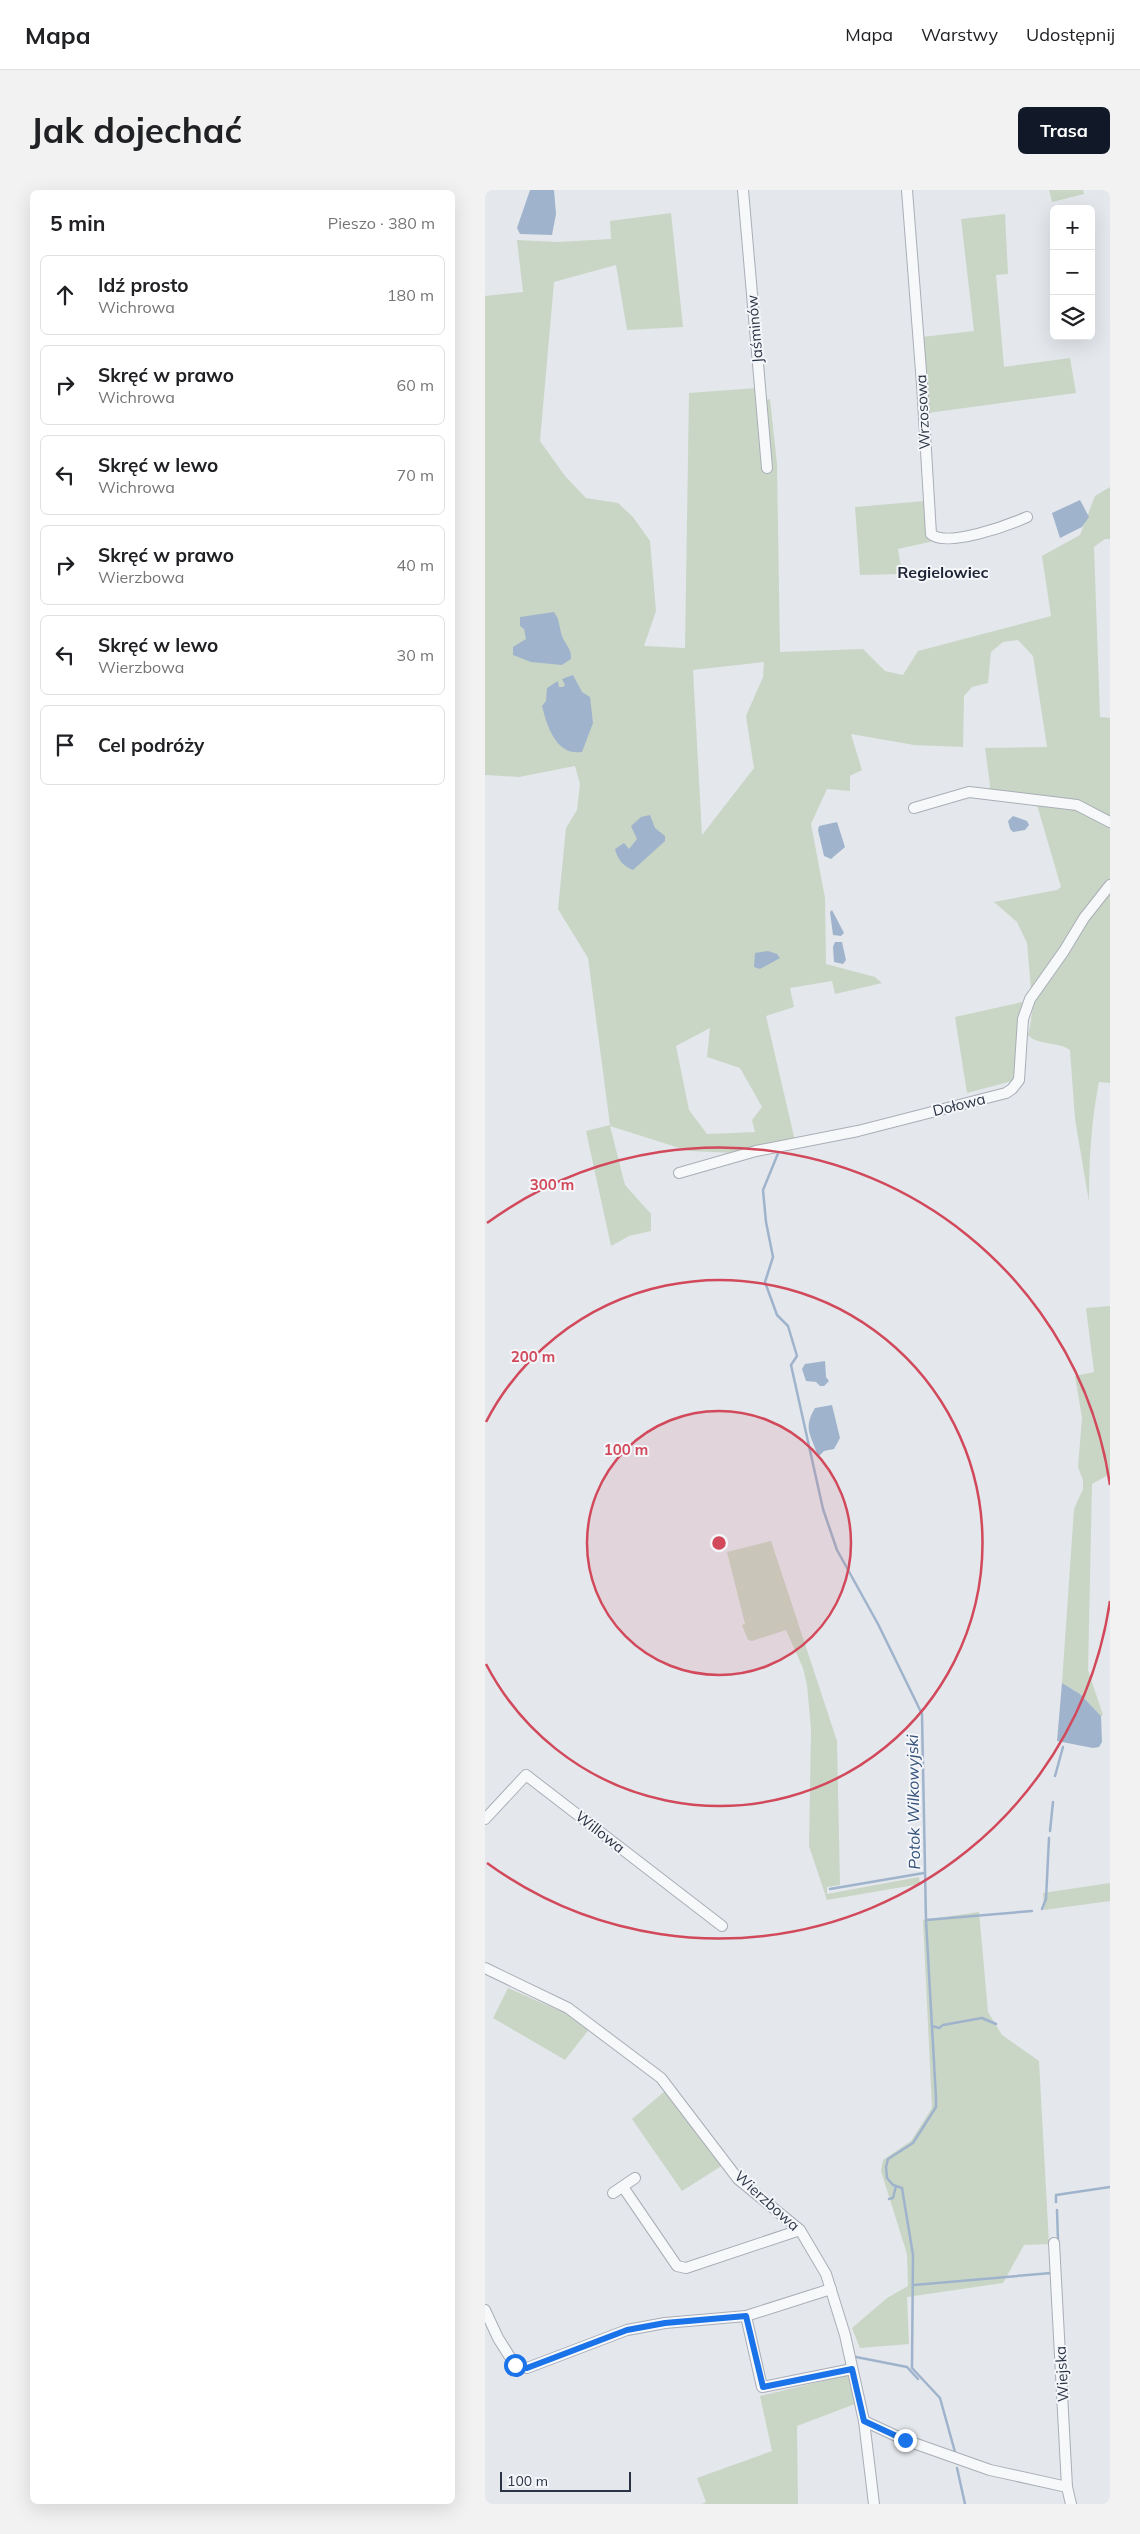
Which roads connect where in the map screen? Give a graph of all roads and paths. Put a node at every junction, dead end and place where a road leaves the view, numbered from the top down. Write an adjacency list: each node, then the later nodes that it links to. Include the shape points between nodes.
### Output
1 (743, 190): 3 (street, Jaśminów)
2 (907, 190): 4 (street, Wrzosowa, via 931,534 934,537 980,534)
3 (767, 468)
4 (1027, 517)
5 (914, 808): 6 (street, via 969,792 1077,805)
6 (1110, 822)
7 (1110, 885): 8 (street, Dołowa, via 1030,999 1023,1019 1019,1080 1013,1089 858,1130 756,1151)
8 (679, 1173)
9 (485, 1819): 10 (street, Willowa, via 526,1775)
10 (722, 1926)
11 (485, 1968): 15 (street, Wierzbowa, via 568,2008 661,2078 738,2179)
12 (635, 2178): 13 (street)
13 (623, 2186): 14 (street); 15 (street, via 677,2266 686,2268)
14 (613, 2193)
15 (800, 2230): 17 (street, Wierzbowa, via 826,2274)
16 (1054, 2243): 22 (street, Wiejska)
17 (831, 2289): 19 (street); 20 (street, Wierzbowa)
18 (485, 2308): 19 (street, via 515,2365 527,2368 627,2330 665,2323)
19 (746, 2316): 20 (street, via 763,2387)
20 (852, 2369): 21 (street, Wierzbowa)
21 (864, 2421): 22 (street, via 905,2440 990,2470); 23 (street, Wierzbowa)
22 (1067, 2487): 24 (street, Wiejska)
23 (874, 2504)
24 (1071, 2504)

